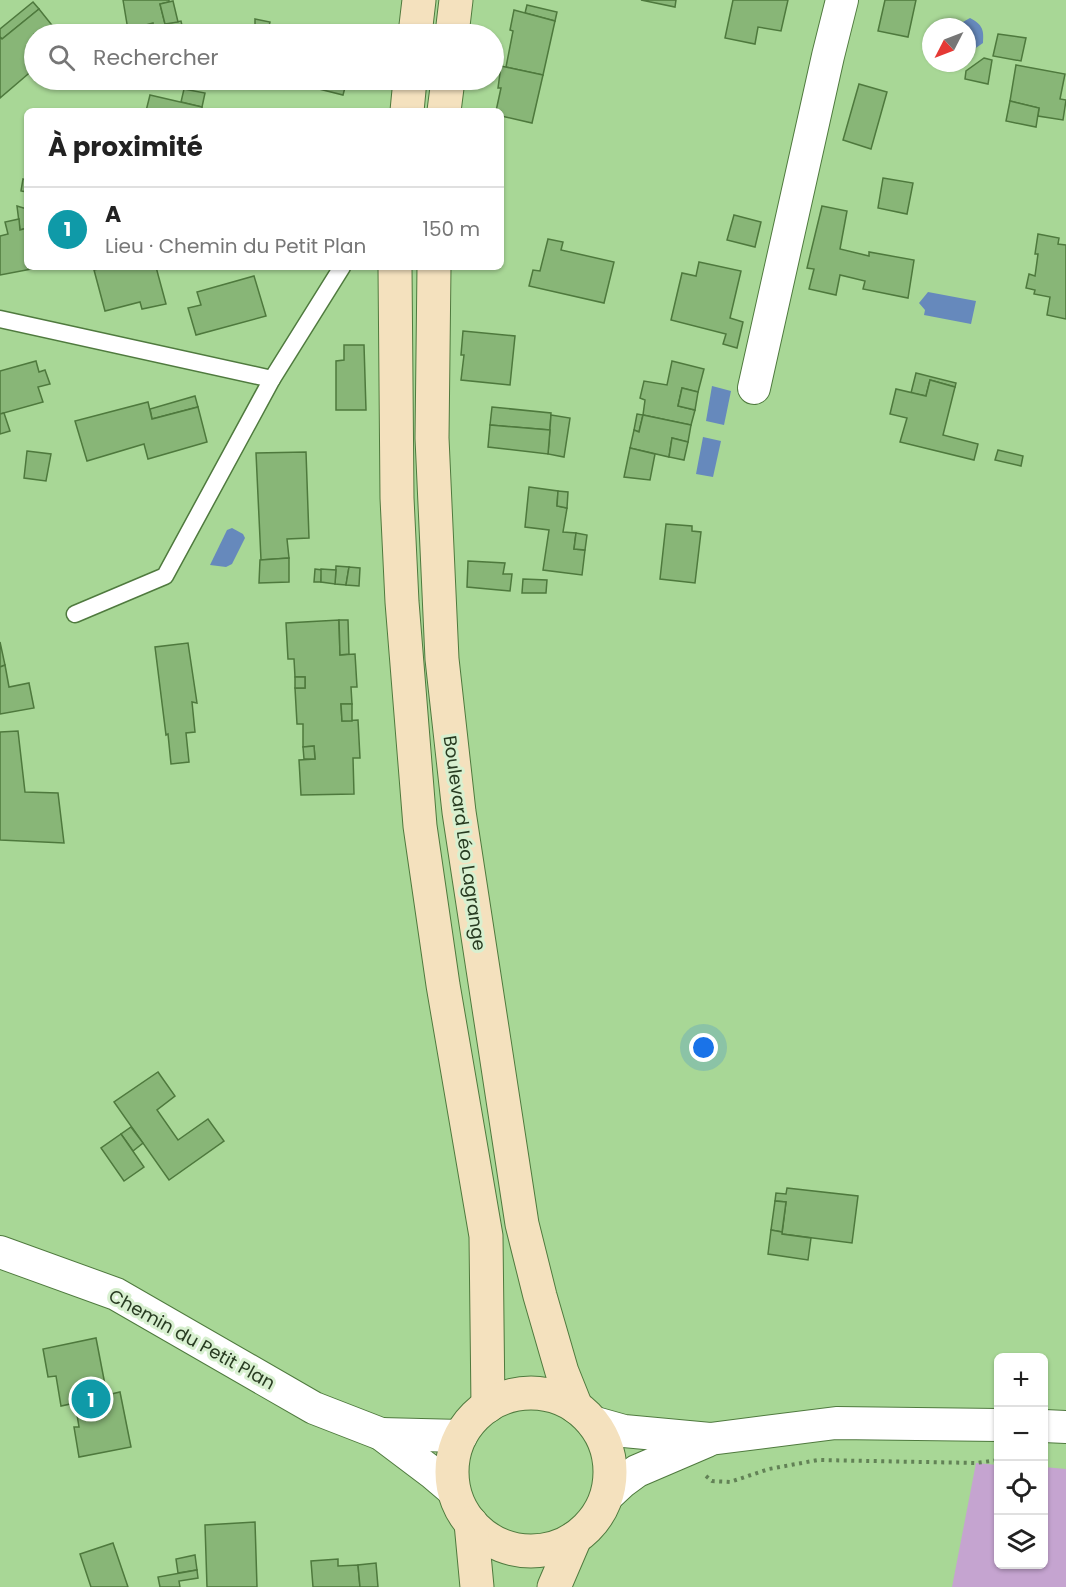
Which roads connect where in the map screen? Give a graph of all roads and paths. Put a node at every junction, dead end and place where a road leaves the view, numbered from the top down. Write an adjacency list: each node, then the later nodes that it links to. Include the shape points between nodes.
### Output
1 (419, 0): 4 (main road)
2 (456, 0): 5 (main road)
3 (842, 0): 15 (street)
4 (416, 24)
5 (453, 24)
6 (409, 90): 8 (main road)
7 (446, 90): 9 (main road)
8 (407, 108)
9 (444, 108)
10 (340, 270): 14 (lane)
11 (390, 270): 18 (main road, Boulevard Léo Lagrange, via 396,498 419,814 443,985 486,1236)
12 (434, 270): 19 (main road, Boulevard Léo Lagrange, via 432,438 441,648 459,812 522,1224 562,1372)
13 (0, 319): 14 (lane)
14 (272, 379): 16 (lane, via 165,576)
15 (754, 388)
16 (75, 614)
17 (0, 1252): 23 (street, Chemin du Petit Plan, via 116,1294 314,1408)
18 (488, 1406): 19 (main road, via 509,1396 532,1393 555,1397); 24 (main road)
19 (584, 1415): 25 (street, via 624,1431); 29 (main road, via 603,1439 609,1457)
20 (994, 1425): 25 (street, via 836,1423)
21 (1048, 1426): 22 (street)
22 (1066, 1427)
23 (381, 1434): 24 (street, Chemin du Petit Plan); 28 (street, Chemin du Petit Plan)
24 (461, 1436): 28 (main road, via 453,1463)
25 (710, 1440): 29 (street, via 637,1471)
26 (994, 1461): 27 (path, via 818,1460 769,1469 729,1482 712,1481)
27 (704, 1475)
28 (454, 1491): 30 (main road)
29 (607, 1496): 31 (main road, via 589,1527)
30 (471, 1523): 31 (main road, via 509,1548 555,1548); 32 (main road)
31 (575, 1538): 33 (main road)
32 (477, 1587)
33 (554, 1587)

